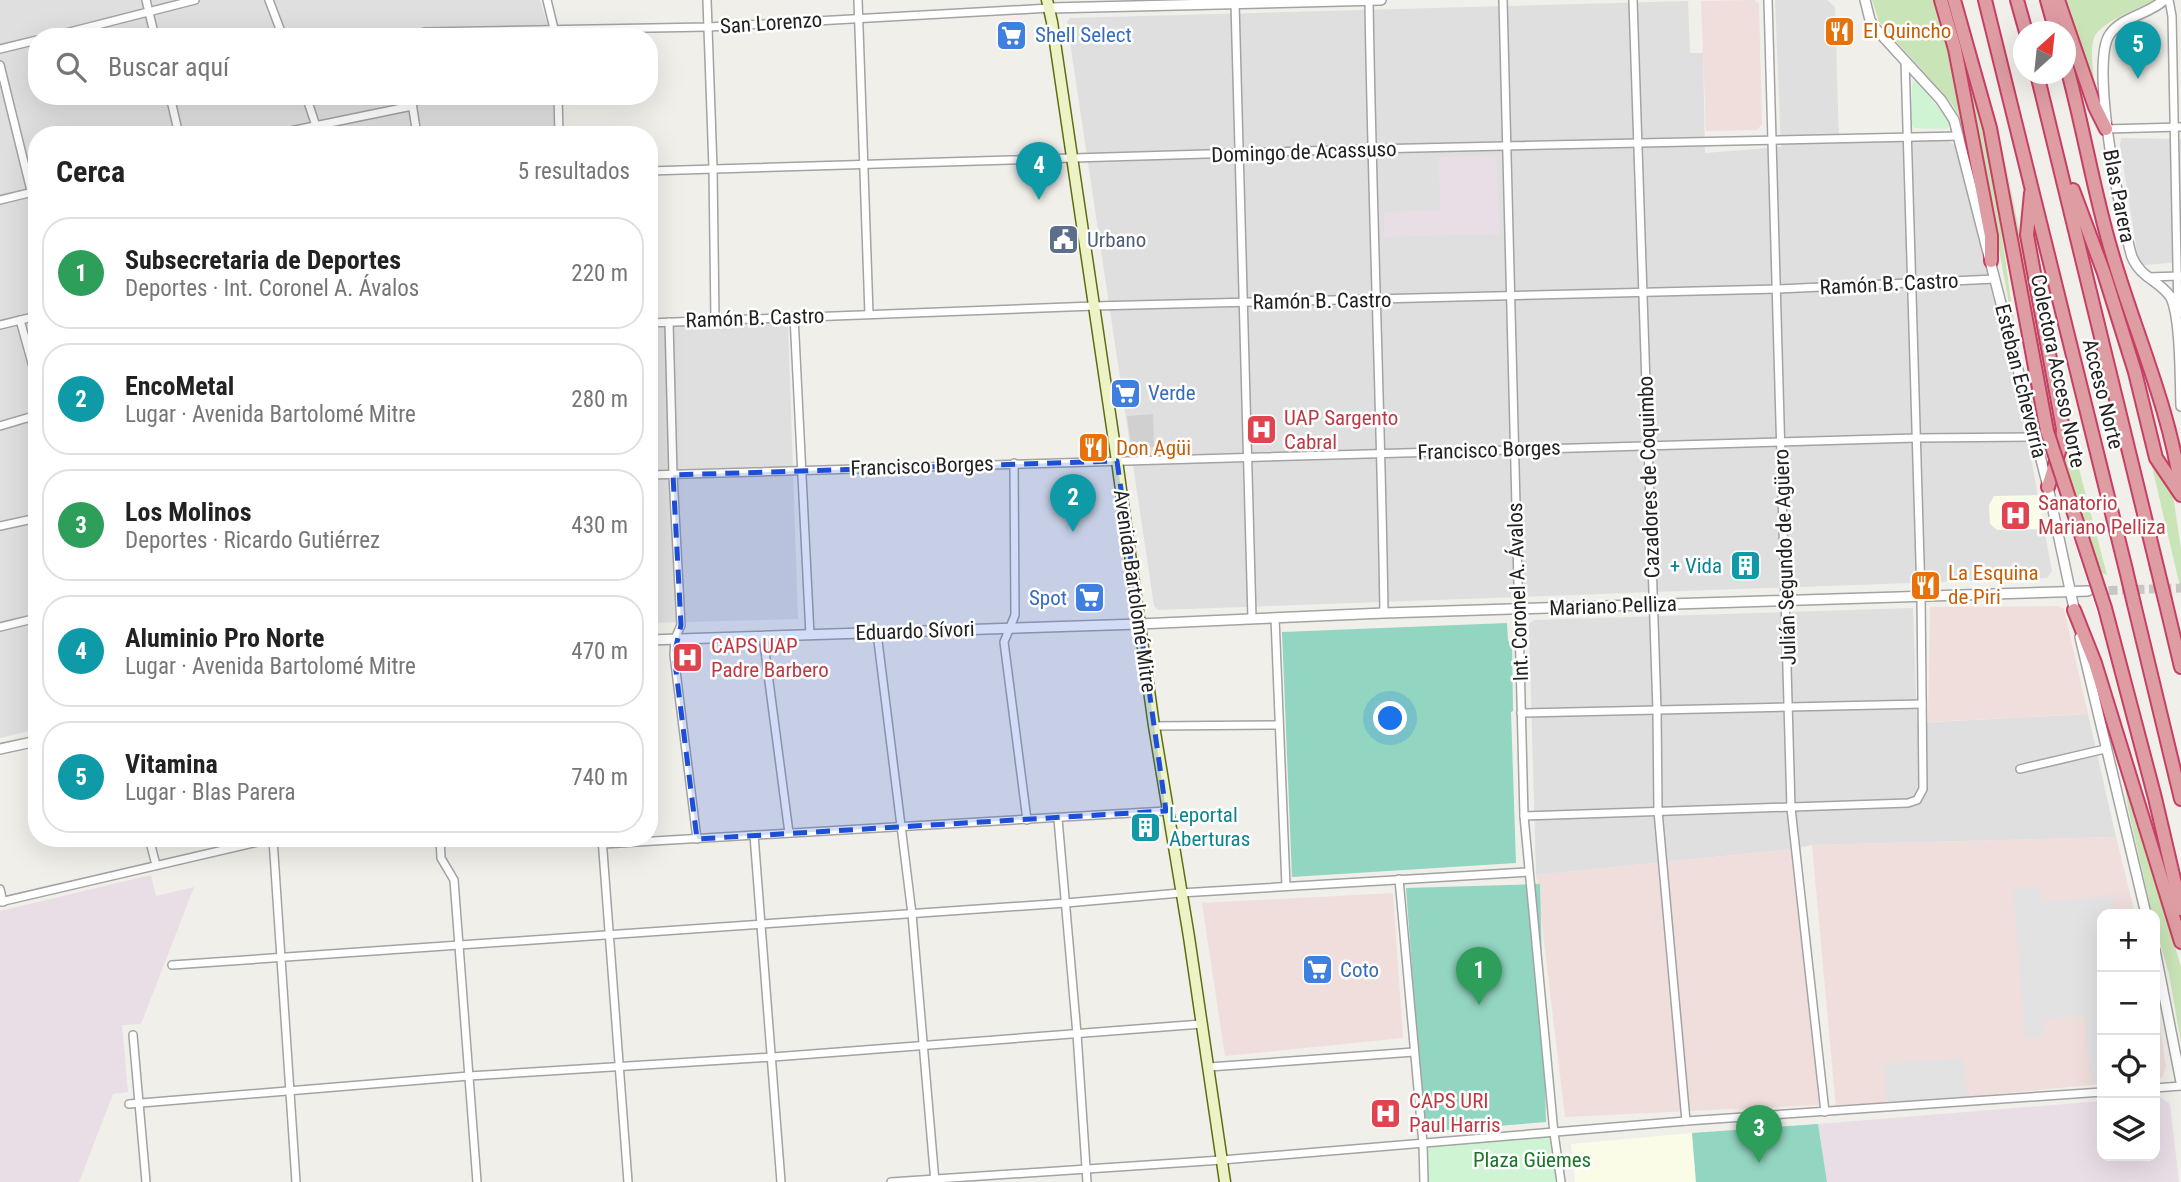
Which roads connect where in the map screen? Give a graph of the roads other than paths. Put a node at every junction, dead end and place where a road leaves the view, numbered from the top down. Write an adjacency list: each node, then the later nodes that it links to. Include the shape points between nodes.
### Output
1 (146, 0): 23 (street)
2 (195, 0): 23 (street)
3 (269, 0): 30 (street)
4 (547, 0): 31 (street)
5 (707, 0): 27 (street)
6 (858, 0): 24 (street)
7 (1369, 0): 8 (street, San Lorenzo); 20 (street, San Lorenzo); 56 (street)
8 (1381, 0)
9 (1503, 0): 55 (street, Int. Coronel A. Ávalos)
10 (1633, 0): 53 (street, Cazadores de Coquimbo)
11 (1768, 0): 52 (street, Julián Segundo de Agüero)
12 (1865, 0): 35 (street, Esteban Echeverría, via 1875,28)
13 (1941, 0): 66 (highway, via 1989,223)
14 (1954, 0): 163 (highway, Colectora Acceso Norte, bridge, via 1993,141 2047,430 2105,608)
15 (1985, 0): 63 (highway, Acceso Norte)
16 (2018, 0): 25 (highway)
17 (2048, 0): 26 (highway)
18 (2058, 0): 49 (highway)
19 (2167, 0): 48 (street); 49 (street, Blas Parera, via 2120,25 2107,38 2103,59)
20 (1270, 1): 21 (street, San Lorenzo)
21 (1235, 3): 22 (street, San Lorenzo); 57 (street)
22 (1048, 4): 24 (street, San Lorenzo); 58 (main road, Avenida Bartolomé Mitre)
23 (149, 11): 28 (street); 29 (street)
24 (858, 17): 27 (street, San Lorenzo); 59 (street)
25 (2023, 21)
26 (2053, 21)
27 (708, 27): 32 (street, San Lorenzo); 60 (street)
28 (84, 28)
29 (153, 28)
30 (280, 28)
31 (555, 28)
32 (658, 29)
33 (28, 42): 34 (street)
34 (0, 49)
35 (1905, 60): 50 (street); 51 (street, Esteban Echeverría, via 1949,111)
36 (0, 65): 61 (street)
37 (2040, 84): 54 (highway, Acceso Norte)
38 (2071, 84): 103 (highway, via 2110,247 2156,382)
39 (172, 105): 44 (street)
40 (309, 105): 43 (street)
41 (558, 105): 47 (street)
42 (412, 106): 43 (street); 46 (street)
43 (316, 124): 45 (street)
44 (177, 126)
45 (308, 126)
46 (415, 126)
47 (559, 126)
48 (2179, 127): 49 (street); 67 (street)
49 (2106, 129): 68 (street, Blas Parera, via 2132,257)
50 (1906, 136): 51 (street, Domingo de Acassuso); 52 (street, Domingo de Acassuso); 70 (street)
51 (1959, 136): 66 (street, Esteban Echeverría)
52 (1773, 140): 53 (street, Domingo de Acassuso); 71 (street, Julián Segundo de Agüero)
53 (1639, 142): 55 (street, Domingo de Acassuso); 72 (street, Cazadores de Coquimbo)
54 (2055, 143): 104 (highway, via 2104,273 2156,458); 126 (highway, Acceso Norte, bridge)
55 (1506, 147): 56 (street, Domingo de Acassuso); 73 (street, Int. Coronel A. Ávalos)
56 (1371, 149): 57 (street, Domingo de Acassuso); 74 (street)
57 (1238, 153): 58 (street, Domingo de Acassuso); 75 (street)
58 (1071, 158): 59 (street, Domingo de Acassuso); 76 (main road, Avenida Bartolomé Mitre)
59 (864, 164): 60 (street, Domingo de Acassuso); 77 (street)
60 (713, 168): 62 (street, Domingo de Acassuso); 82 (street)
61 (28, 169)
62 (658, 171)
63 (2032, 182): 102 (highway, via 2028,235 2063,429); 137 (highway, Acceso Norte, bridge)
64 (28, 193): 65 (street)
65 (0, 200)
66 (1991, 261): 69 (street, Esteban Echeverría)
67 (2180, 276): 68 (street); 79 (street)
68 (2146, 277): 79 (street, Blas Parera, via 2168,294)
69 (1995, 279): 70 (street, Ramón B. Castro); 90 (street, Esteban Echeverría)
70 (1911, 284): 71 (street, Ramón B. Castro); 91 (street)
71 (1778, 289): 72 (street, Ramón B. Castro); 92 (street, Julián Segundo de Agüero)
72 (1643, 291): 73 (street, Ramón B. Castro); 93 (street, Cazadores de Coquimbo)
73 (1510, 296): 74 (street, Ramón B. Castro); 94 (street, Int. Coronel A. Ávalos)
74 (1375, 300): 75 (street, Ramón B. Castro); 95 (street)
75 (1244, 302): 76 (street, Ramón B. Castro); 96 (street)
76 (1094, 306): 77 (street, Ramón B. Castro); 97 (main road, Avenida Bartolomé Mitre)
77 (869, 314): 78 (street, Ramón B. Castro)
78 (794, 316): 82 (street, Ramón B. Castro); 99 (street)
79 (2178, 317): 87 (street, Blas Parera)
80 (28, 318): 81 (street)
81 (20, 320): 85 (street); 86 (street)
82 (715, 320): 83 (street, Ramón B. Castro)
83 (669, 322): 84 (street, Ramón B. Castro); 101 (street)
84 (658, 323)
85 (0, 325)
86 (28, 348)
87 (2181, 406)
88 (28, 418): 89 (street)
89 (0, 426)
90 (2034, 437): 91 (street, Francisco Borges); 102 (street, Esteban Echeverría)
91 (1916, 438): 92 (street, Francisco Borges); 109 (street)
92 (1781, 442): 93 (street, Francisco Borges); 110 (street, Julián Segundo de Agüero)
93 (1649, 446): 94 (street, Francisco Borges); 111 (street, Cazadores de Coquimbo)
94 (1514, 450): 95 (street, Francisco Borges); 112 (street, Int. Coronel A. Ávalos)
95 (1381, 454): 96 (street, Francisco Borges); 114 (street)
96 (1247, 457): 97 (street, Francisco Borges); 115 (street)
97 (1117, 461): 98 (street, Francisco Borges); 118 (main road, Avenida Bartolomé Mitre)
98 (1014, 463): 99 (street, Francisco Borges); 120 (street, via 1015,615)
99 (802, 470): 101 (street, Francisco Borges); 122 (street)
100 (658, 475): 101 (street, Francisco Borges)
101 (673, 475): 124 (street, via 681,625)
102 (2048, 487): 107 (street, Esteban Echeverría)
103 (2181, 489)
104 (2181, 495)
105 (28, 520): 106 (street)
106 (0, 526)
107 (2070, 591): 108 (street, Mariano Pelliza); 109 (street, Mariano Pelliza); 113 (street, Esteban Echeverría)
108 (2088, 591)
109 (1921, 595): 110 (street, Mariano Pelliza); 127 (street)
110 (1787, 600): 111 (street, Mariano Pelliza); 128 (street, Julián Segundo de Agüero)
111 (1652, 605): 112 (street, Mariano Pelliza); 129 (street, Cazadores de Coquimbo)
112 (1519, 608): 114 (street, Mariano Pelliza); 130 (street, Int. Coronel A. Ávalos)
113 (2074, 610): 135 (street, Esteban Echeverría); 167 (highway, via 2095,663)
114 (1384, 613): 116 (street, Mariano Pelliza)
115 (1252, 618): 116 (street, Mariano Pelliza); 118 (street, Mariano Pelliza)
116 (1275, 618): 132 (street)
117 (28, 620): 119 (street)
118 (1139, 624): 120 (street, Eduardo Sívori); 131 (main road, Avenida Bartolomé Mitre)
119 (0, 627)
120 (1010, 628): 121 (street, Eduardo Sívori); 143 (street, via 1004,642)
121 (877, 633): 122 (street, Eduardo Sívori); 144 (street)
122 (810, 635): 123 (street, Eduardo Sívori)
123 (763, 636): 124 (street, Eduardo Sívori); 145 (street)
124 (675, 639): 125 (street, Eduardo Sívori); 147 (street)
125 (658, 640)
126 (2181, 667)
127 (1922, 704): 128 (street); 138 (street, via 1923,789 1917,800)
128 (1789, 707): 129 (street); 138 (street, Julián Segundo de Agüero)
129 (1657, 710): 130 (street); 140 (street, Cazadores de Coquimbo)
130 (1521, 713): 141 (street, Int. Coronel A. Ávalos)
131 (1153, 726): 132 (street); 139 (main road, Avenida Bartolomé Mitre)
132 (1279, 726): 157 (street)
133 (28, 743): 134 (street)
134 (0, 749)
135 (2105, 749): 136 (street); 162 (street, Esteban Echeverría)
136 (2020, 769)
137 (2181, 799)
138 (1791, 808): 140 (street); 187 (street, Julián Segundo de Agüero)
139 (1166, 811): 142 (street); 159 (main road, Avenida Bartolomé Mitre)
140 (1658, 811): 141 (street); 188 (street, Cazadores de Coquimbo)
141 (1524, 816): 155 (street, Int. Coronel A. Ávalos)
142 (1058, 819): 143 (street); 161 (street)
143 (1027, 820): 144 (street)
144 (903, 827): 145 (street); 164 (street)
145 (789, 833): 146 (street)
146 (754, 835): 147 (street); 165 (street)
147 (696, 839): 148 (street)
148 (658, 840)
149 (151, 847): 154 (street)
150 (238, 847): 154 (street)
151 (274, 847): 169 (street)
152 (440, 847): 168 (street, via 441,858 454,880)
153 (603, 847): 166 (street)
154 (156, 865): 160 (street)
155 (1528, 872): 156 (street); 189 (street, Int. Coronel A. Ávalos)
156 (1399, 879): 157 (street); 176 (street)
157 (1286, 886): 159 (street)
158 (0, 889): 160 (street)
159 (1180, 893): 161 (street); 172 (main road, Avenida Bartolomé Mitre)
160 (1, 902)
161 (1066, 903): 164 (street); 173 (street)
162 (2145, 909)
163 (2181, 909)
164 (912, 914): 165 (street); 175 (street)
165 (761, 924): 166 (street); 177 (street)
166 (610, 933): 168 (street); 178 (street)
167 (2181, 942)
168 (458, 945): 169 (street); 180 (street)
169 (281, 958): 170 (street); 183 (street)
170 (172, 965)
171 (2159, 972): 181 (street)
172 (1202, 1024): 173 (street); 179 (main road, Avenida Bartolomé Mitre)
173 (1077, 1034): 175 (street); 192 (street)
174 (133, 1035): 185 (street)
175 (925, 1045): 177 (street); 193 (street)
176 (1414, 1052): 179 (street); 190 (street)
177 (773, 1057): 178 (street); 198 (street)
178 (620, 1067): 180 (street); 197 (street)
179 (1209, 1067): 191 (main road, Avenida Bartolomé Mitre)
180 (469, 1076): 183 (street); 196 (street)
181 (2181, 1084): 182 (street)
182 (2160, 1087)
183 (291, 1092): 185 (street); 195 (street)
184 (2097, 1092): 187 (street)
185 (140, 1103): 186 (street); 194 (street)
186 (129, 1104)
187 (1825, 1112): 188 (street)
188 (1686, 1121): 189 (street)
189 (1554, 1133): 190 (street); 203 (street, Int. Coronel A. Ávalos)
190 (1423, 1144): 191 (street); 202 (street)
191 (1222, 1160): 192 (street); 201 (main road, Avenida Bartolomé Mitre)
192 (1085, 1168): 193 (street); 200 (street)
193 (935, 1180): 199 (street)
194 (146, 1182)
195 (296, 1182)
196 (477, 1182)
197 (628, 1182)
198 (781, 1182)
199 (891, 1182)
200 (1087, 1182)
201 (1225, 1182)
202 (1424, 1182)
203 (1561, 1182)

